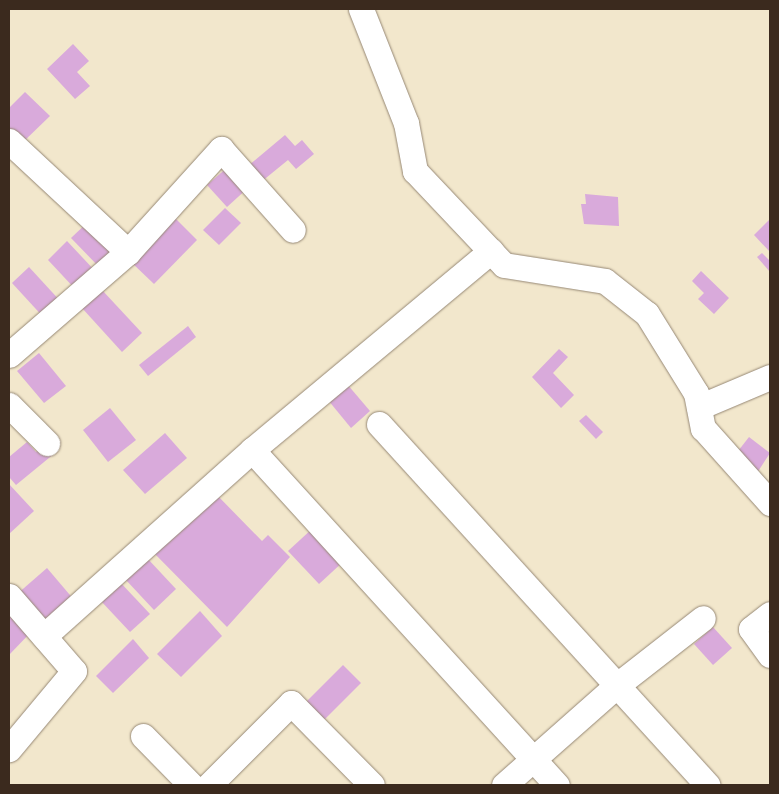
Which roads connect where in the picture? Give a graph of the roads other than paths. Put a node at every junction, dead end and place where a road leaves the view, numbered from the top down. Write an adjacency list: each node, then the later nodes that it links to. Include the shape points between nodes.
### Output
1 (361, 9): 4 (street, via 406,124 415,171)
2 (9, 141): 5 (street)
3 (293, 230): 5 (street, via 221,149)
4 (491, 251): 9 (street, via 504,265 605,280 647,314 696,393); 12 (street)
5 (128, 252): 6 (street)
6 (9, 355)
7 (770, 377): 9 (street)
8 (9, 405): 11 (street)
9 (699, 407): 13 (street, via 703,428)
10 (379, 424): 19 (street)
11 (47, 443)
12 (252, 450): 17 (street); 22 (street)
13 (770, 503)
14 (9, 596): 17 (street)
15 (770, 614): 18 (street, via 751,629)
16 (703, 618): 19 (street)
17 (44, 636): 21 (street, via 74,671)
18 (770, 655)
19 (616, 686): 22 (street); 28 (street)
20 (143, 736): 23 (street)
21 (9, 749)
22 (534, 760): 26 (street); 27 (street)
23 (191, 785)
24 (209, 785): 25 (street, via 291,703)
25 (372, 785)
26 (504, 785)
27 (557, 785)
28 (707, 785)

